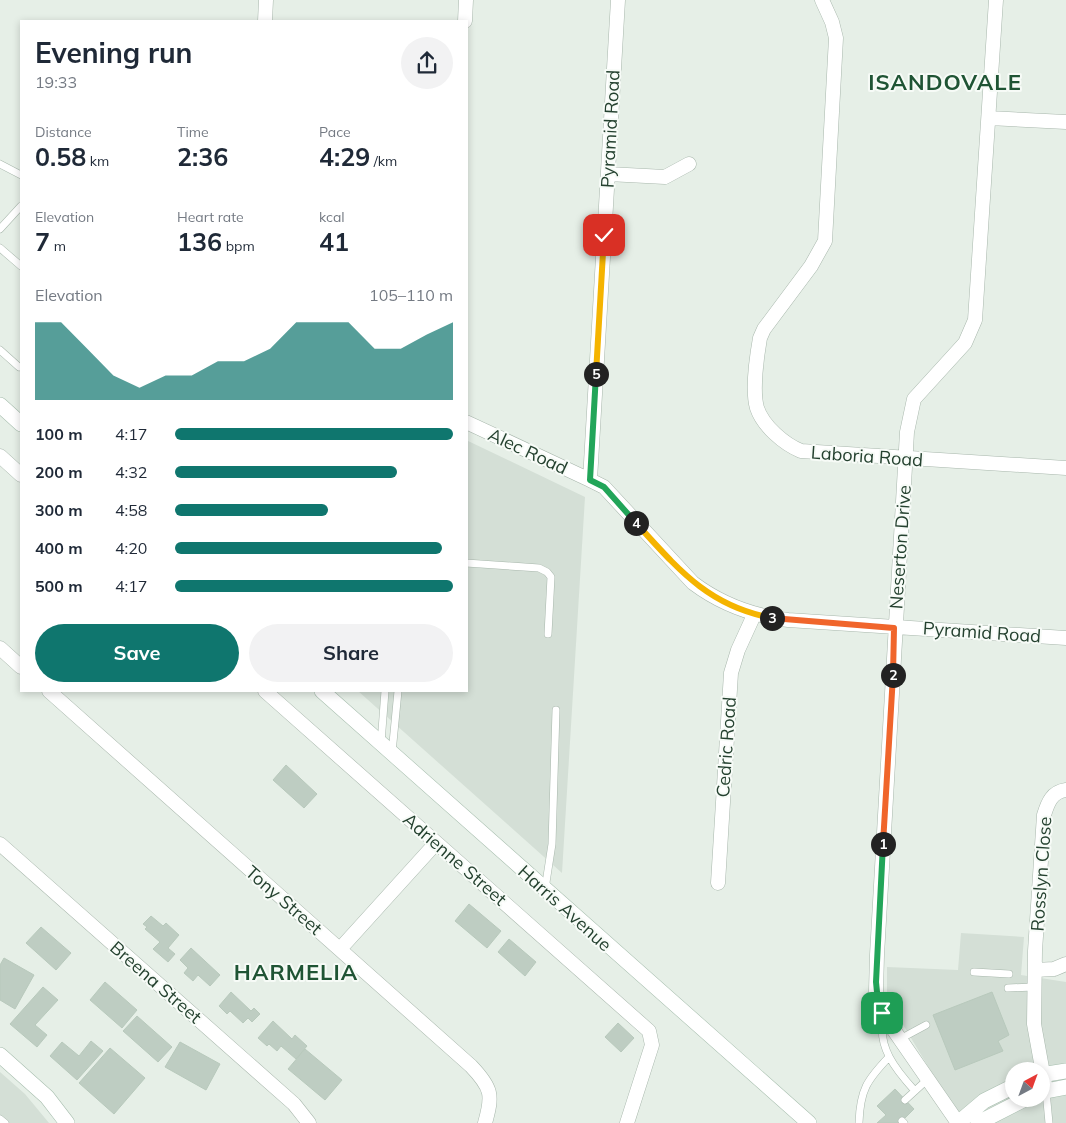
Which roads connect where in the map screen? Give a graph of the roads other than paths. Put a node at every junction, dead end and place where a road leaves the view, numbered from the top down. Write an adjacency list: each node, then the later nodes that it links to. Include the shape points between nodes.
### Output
1 (266, 0): 6 (street)
2 (466, 0): 7 (street)
3 (618, 0): 13 (street, Pyramid Road)
4 (822, 0): 24 (street, Laboria Road, via 836,38 824,241 816,258 760,338 757,407 777,435 801,451)
5 (996, 0): 8 (street, Neserton Drive)
6 (265, 20)
7 (465, 20)
8 (989, 118): 9 (street); 24 (street, Neserton Drive, via 975,320 965,343 914,399)
9 (1066, 122)
10 (0, 164): 12 (lane)
11 (689, 164): 13 (street, via 664,177)
12 (20, 174)
13 (608, 174): 27 (street, Pyramid Road)
14 (20, 207): 15 (lane)
15 (0, 229)
16 (0, 248): 17 (lane)
17 (20, 265)
18 (0, 350): 19 (lane)
19 (19, 367)
20 (0, 405): 21 (main road)
21 (20, 423)
22 (468, 423): 27 (street, Alec Road)
23 (0, 456): 26 (street)
24 (905, 458): 25 (street, Laboria Road); 30 (street, Neserton Drive)
25 (1066, 468)
26 (20, 473)
27 (590, 480): 29 (street, Pyramid Road, via 604,487 693,583)
28 (468, 563): 31 (lane, via 539,568 547,572 551,577)
29 (754, 615): 30 (street, Pyramid Road); 45 (street, Cedric Road, via 731,673)
30 (894, 628): 32 (street, Pyramid Road); 54 (street, Neserton Drive, via 876,982 878,1002)
31 (548, 634)
32 (1066, 638)
33 (0, 648): 34 (street)
34 (20, 666)
35 (50, 692): 47 (street, Tony Street)
36 (267, 692): 43 (street, Adrienne Street)
37 (323, 692): 41 (main road, Harris Avenue)
38 (385, 692): 41 (lane)
39 (398, 692): 41 (lane)
40 (556, 710): 46 (lane, via 552,844)
41 (386, 749): 46 (main road, Harris Avenue)
42 (1066, 790): 49 (street, Rosslyn Close, via 1054,794 1044,815)
43 (436, 843): 47 (street); 75 (street, Adrienne Street, via 650,1033 652,1045)
44 (0, 844): 73 (street, Breena Street, via 294,1104)
45 (718, 884)
46 (545, 889): 76 (main road, Harris Avenue)
47 (340, 949): 74 (street, Tony Street, via 484,1079 490,1095)
48 (1066, 964): 49 (street, via 1054,969)
49 (1035, 970): 53 (street, Rosslyn Close)
50 (974, 972): 51 (lane)
51 (1009, 974)
52 (1008, 988): 53 (lane)
53 (1034, 988): 59 (street, Rosslyn Close, via 1034,1024)
54 (884, 1016): 56 (street, Neserton Drive); 57 (lane, via 881,1030)
55 (926, 1025): 56 (lane)
56 (900, 1039): 62 (street, Neserton Drive)
57 (889, 1057): 66 (lane); 77 (lane, via 872,1074 862,1092)
58 (2, 1059): 72 (main road, via 47,1097)
59 (1040, 1062)
60 (1066, 1071): 61 (main road)
61 (1050, 1074)
62 (928, 1078): 66 (lane); 78 (street, Neserton Drive)
63 (1066, 1086): 64 (main road)
64 (1050, 1089)
65 (1005, 1090): 78 (main road, via 984,1101)
66 (914, 1091): 67 (lane)
67 (905, 1100)
68 (1007, 1108): 79 (main road)
69 (1046, 1108): 80 (lane)
70 (0, 1119): 71 (lane)
71 (5, 1123)
72 (67, 1123)
73 (309, 1123)
74 (485, 1123)
75 (627, 1123)
76 (809, 1123)
77 (859, 1123)
78 (958, 1123)
79 (978, 1123)
80 (1049, 1123)

